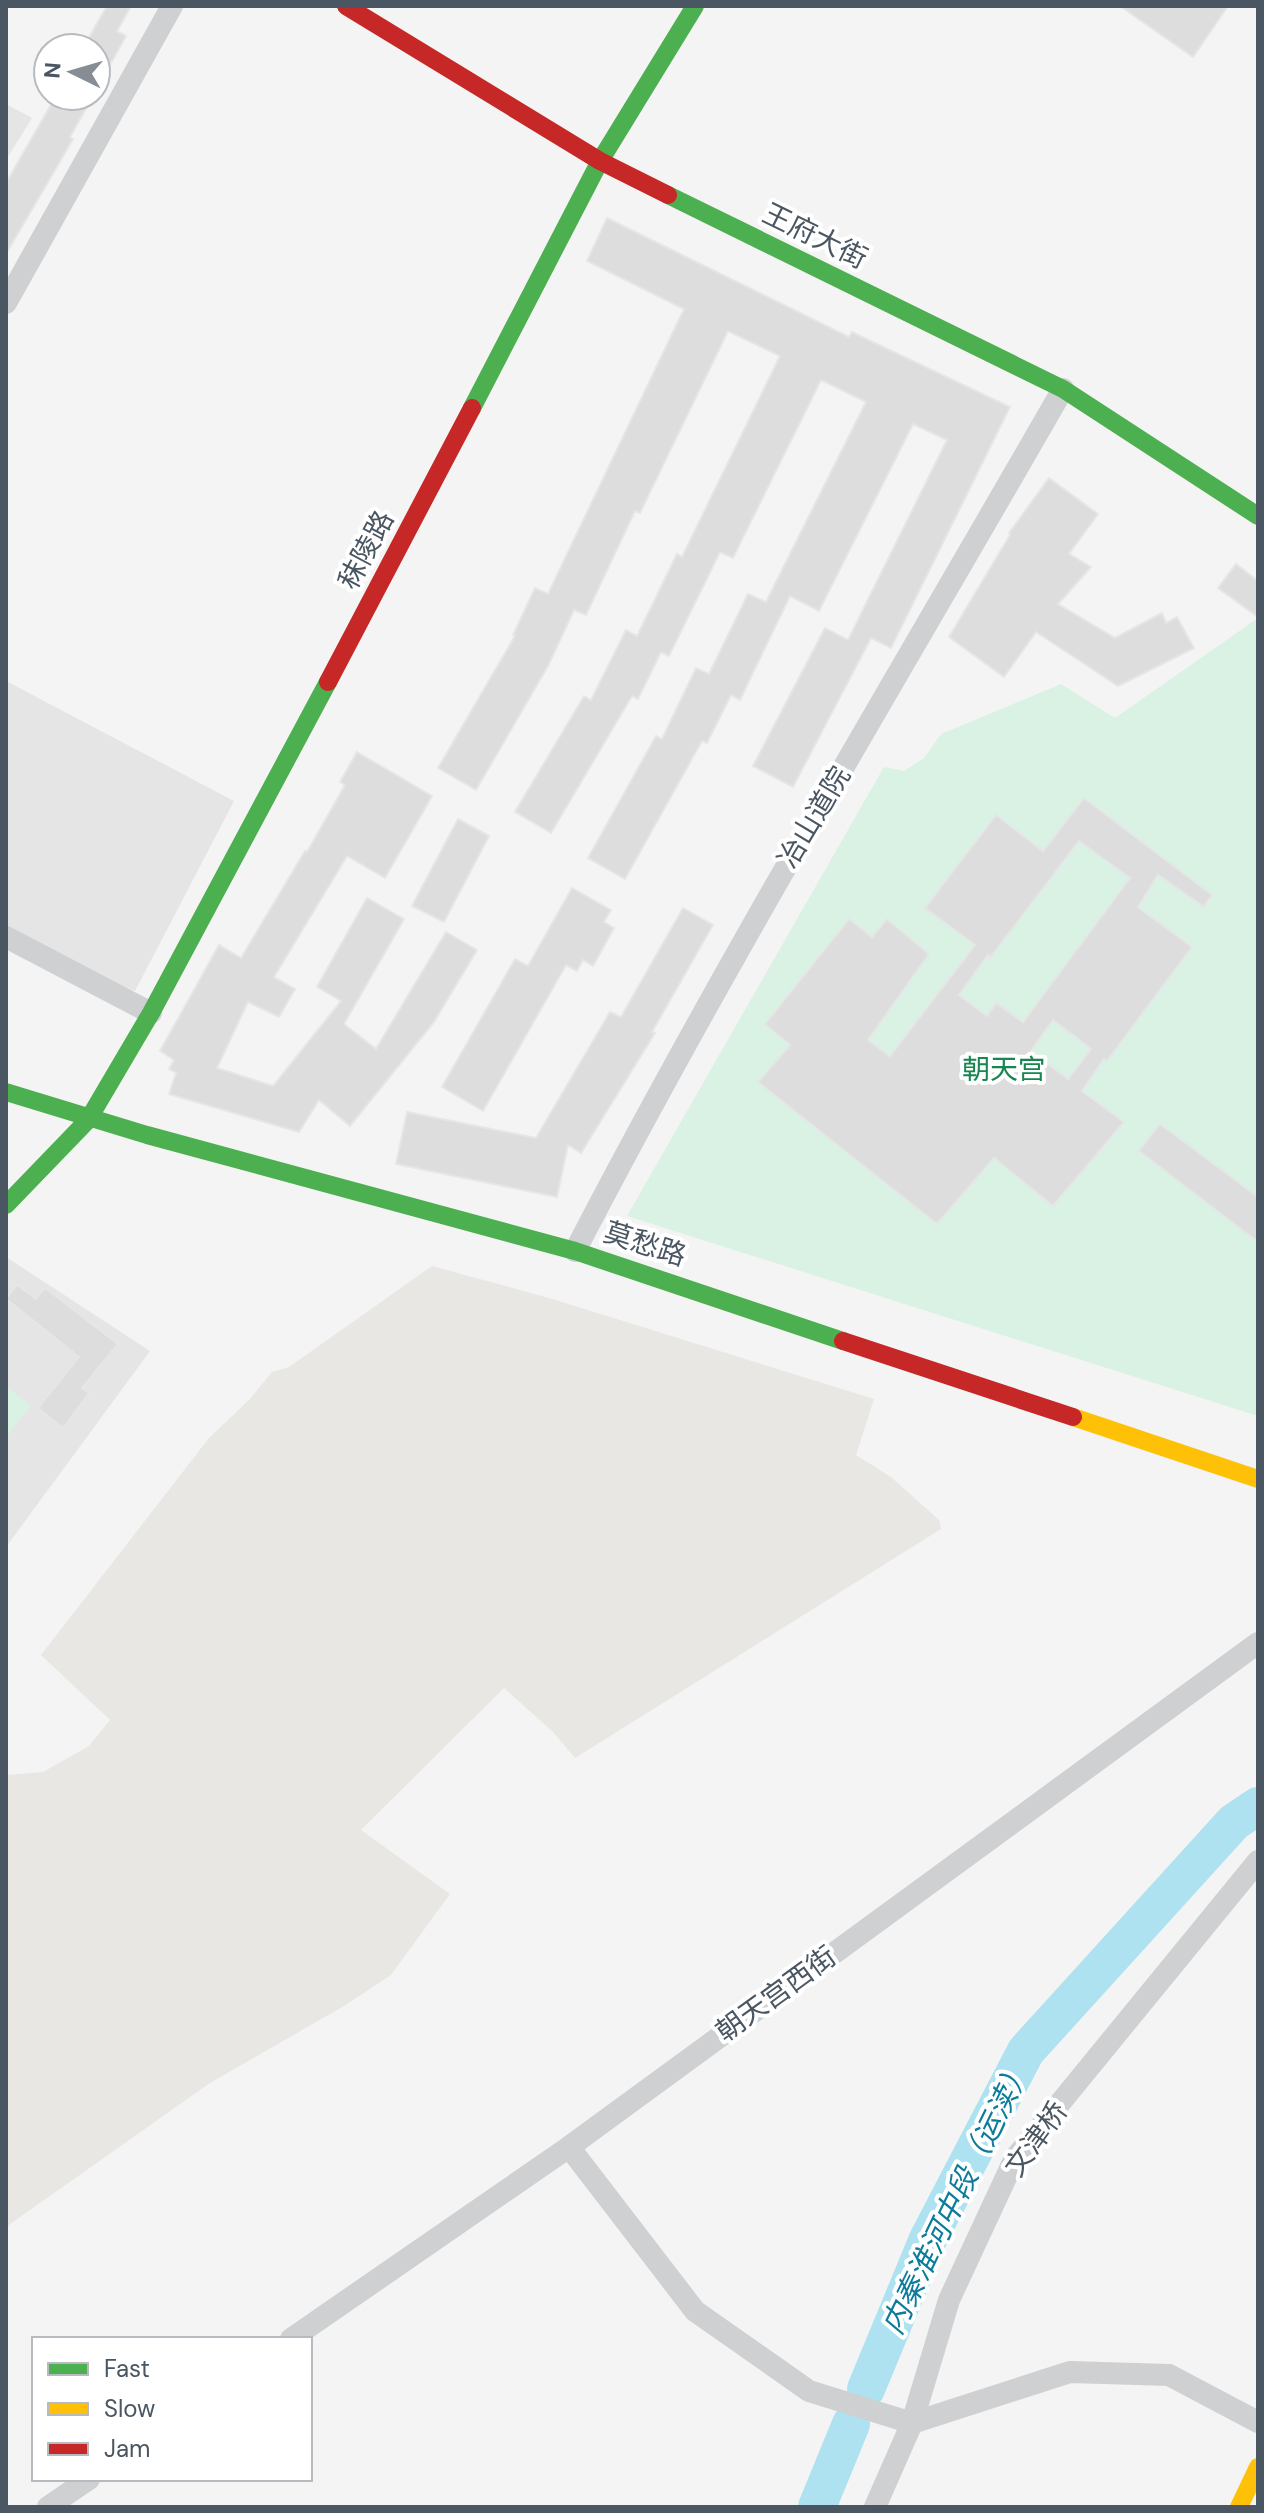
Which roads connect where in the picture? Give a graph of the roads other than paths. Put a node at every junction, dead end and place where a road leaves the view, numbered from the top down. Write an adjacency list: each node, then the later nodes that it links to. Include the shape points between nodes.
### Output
1 (172, 6): 5 (street)
2 (346, 6): 4 (street, 王府大街)
3 (695, 6): 4 (street, 秣陵路)
4 (600, 161): 6 (street, 王府大街); 9 (street, 秣陵路)
5 (6, 303)
6 (1063, 389): 7 (street, 王府大街); 13 (street, 冶山道院, via 772,888)
7 (1258, 516)
8 (6, 937): 9 (street)
9 (151, 1013): 11 (street, 秣陵路)
10 (6, 1092): 11 (street, 莫愁路)
11 (88, 1120): 12 (street, 秣陵路); 13 (street, 莫愁路)
12 (6, 1205)
13 (575, 1251): 14 (street, 莫愁路)
14 (1258, 1479)
15 (1258, 1643): 17 (street, 朝天宫西街)
16 (1258, 1861): 20 (street, 文津桥, via 1015,2158 949,2300)
17 (569, 2147): 18 (street, 朝天宫西街); 20 (street, via 695,2311 809,2391)
18 (294, 2337)
19 (1258, 2422): 20 (street, via 1169,2375 1070,2372)
20 (912, 2423): 24 (street, 文津桥)
21 (1258, 2467): 25 (street)
22 (86, 2481): 23 (street)
23 (48, 2507)
24 (875, 2507)
25 (1239, 2507)

